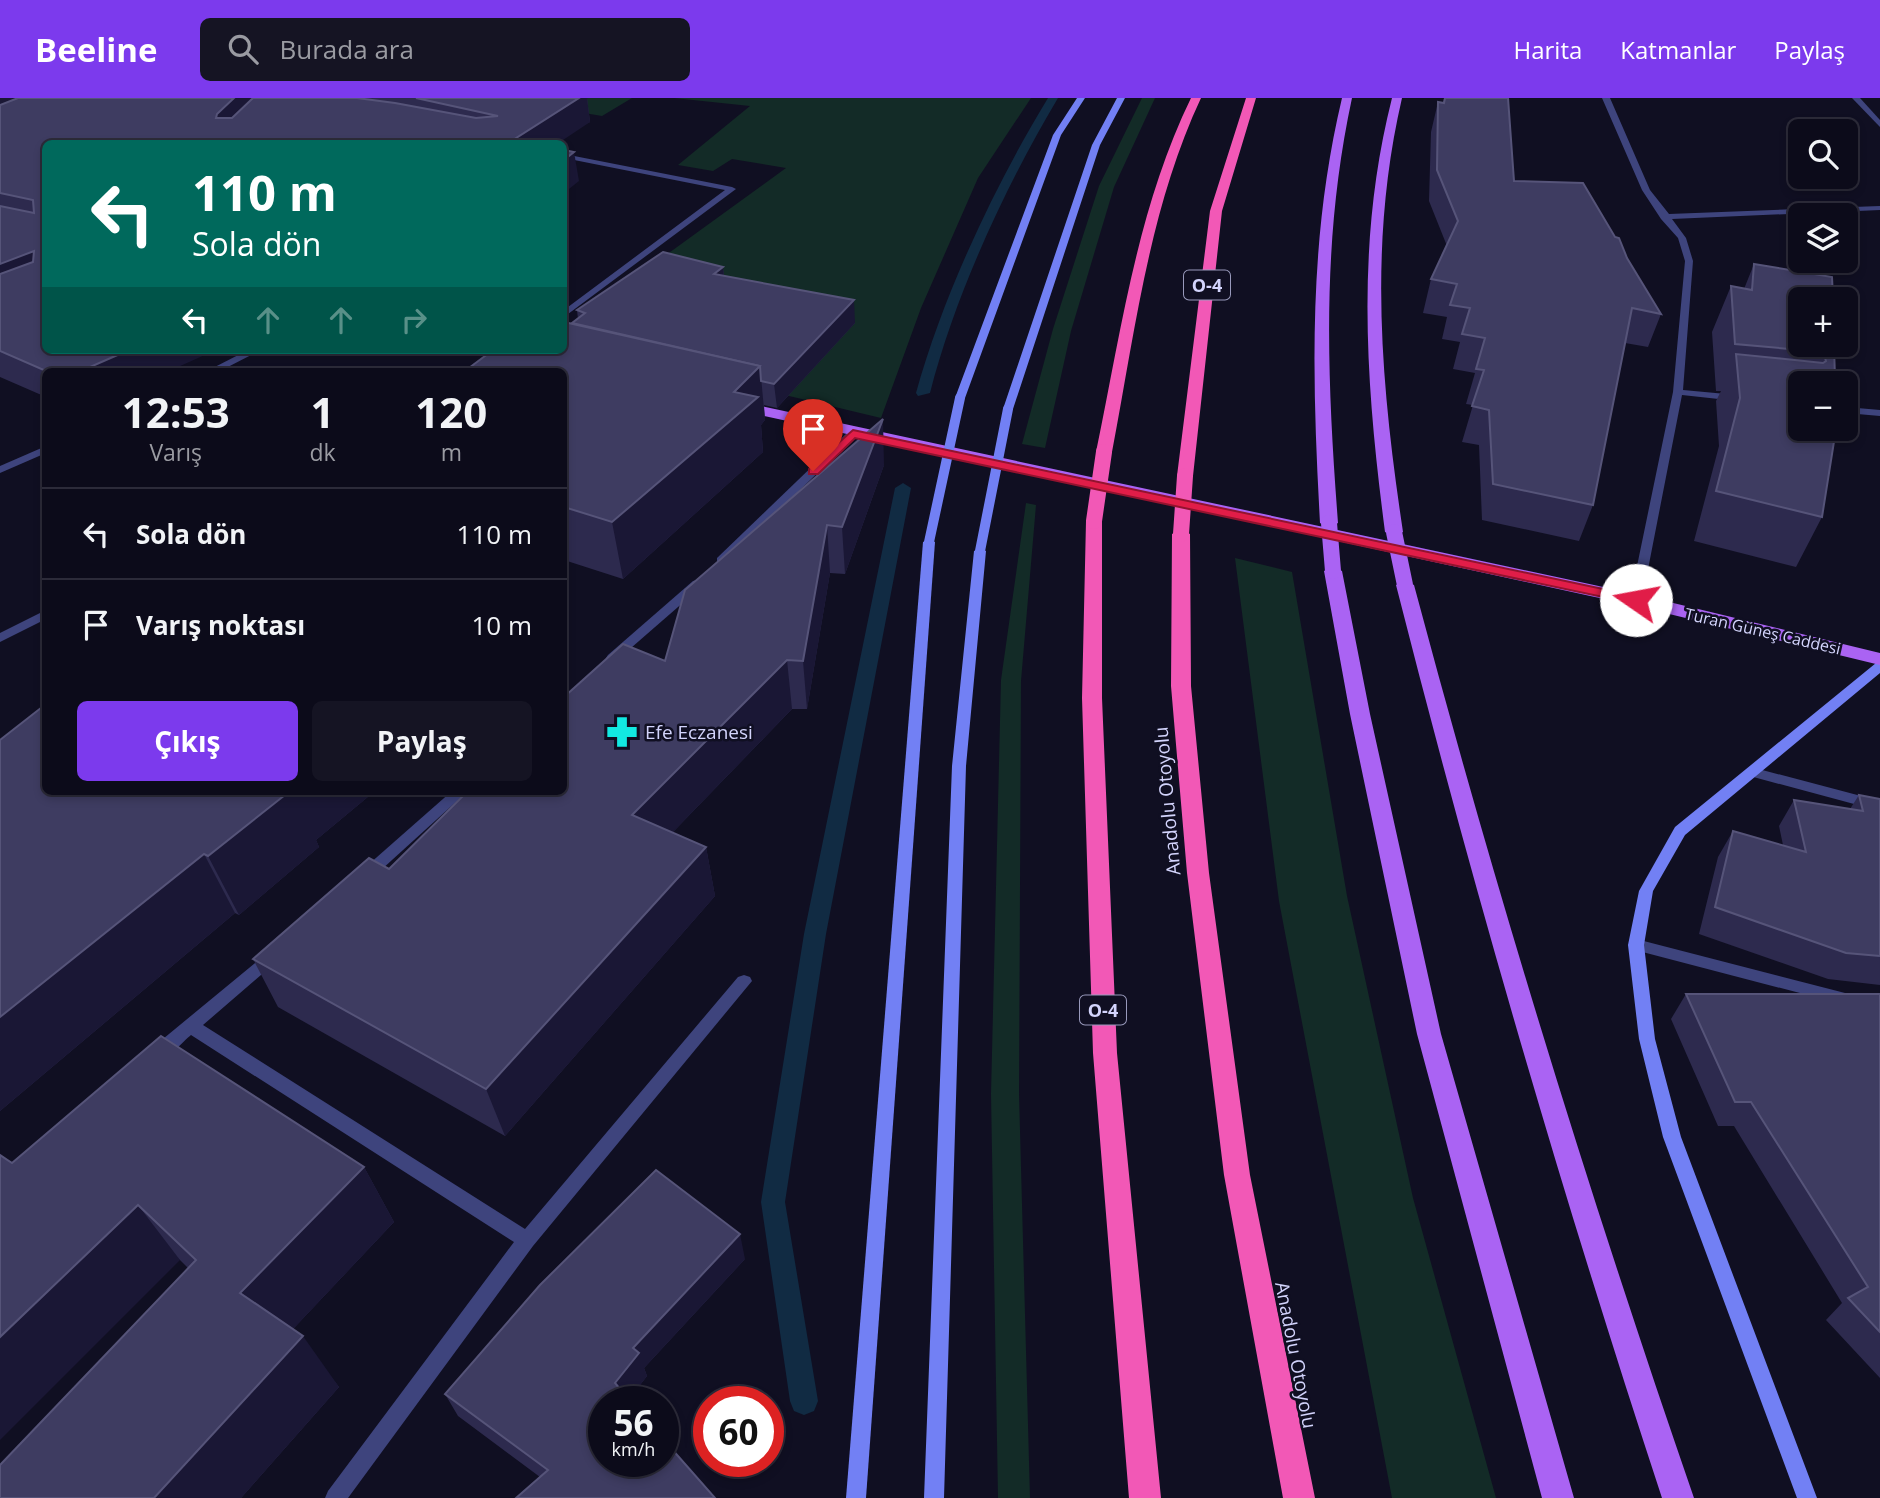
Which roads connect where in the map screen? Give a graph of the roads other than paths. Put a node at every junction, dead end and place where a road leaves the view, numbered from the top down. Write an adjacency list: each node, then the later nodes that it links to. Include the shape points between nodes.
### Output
1 (1080, 98): 44 (street, bridge, via 1057,135 960,398 929,542)
2 (1121, 98): 45 (street, bridge, via 1096,145 1008,409 979,551 959,766)
3 (1196, 98): 46 (highway, O-4, bridge, via 1152,211 1094,521 1093,698 1105,1053)
4 (1251, 98): 47 (highway, Anadolu Otoyolu / O-4, bridge, via 1216,211 1185,476 1181,686 1198,873 1237,1175)
5 (1347, 98): 48 (main road, bridge, via 1337,135 1321,251 1319,370 1333,571 1429,1034)
6 (1397, 98): 49 (main road, bridge, via 1385,151 1376,258 1375,370 1394,532 1440,723 1533,1047)
7 (1606, 98): 12 (street, via 1646,190)
8 (1856, 98): 9 (street)
9 (1880, 125)
10 (567, 157): 13 (street, via 732,189)
11 (1880, 208): 12 (street)
12 (1664, 217): 16 (street, via 1682,238 1689,261)
13 (567, 312)
14 (248, 354): 15 (street)
15 (218, 368)
16 (1678, 392): 17 (street); 26 (street)
17 (1746, 399)
18 (721, 402): 21 (main road, Turan Güneş Caddesi)
19 (1858, 411): 20 (street)
20 (1880, 413)
21 (853, 433): 24 (street); 26 (main road, Turan Güneş Caddesi)
22 (42, 451): 23 (street)
23 (0, 470)
24 (715, 566)
25 (705, 576): 30 (street)
26 (1636, 600): 29 (main road, Turan Güneş Caddesi)
27 (42, 616): 28 (street)
28 (0, 638)
29 (1880, 659)
30 (604, 665)
31 (1880, 666): 32 (street)
32 (1752, 772): 34 (street); 37 (street, via 1680,831 1646,891)
33 (456, 795): 35 (street)
34 (1880, 806)
35 (349, 889)
36 (288, 943): 40 (street)
37 (1636, 945): 39 (street); 50 (street, via 1647,1039 1672,1137)
38 (744, 981): 42 (street)
39 (1880, 1008)
40 (191, 1026): 41 (street); 42 (street)
41 (149, 1061)
42 (527, 1240): 43 (street)
43 (335, 1498)
44 (856, 1498)
45 (934, 1498)
46 (1145, 1498)
47 (1299, 1498)
48 (1558, 1498)
49 (1678, 1498)
50 (1807, 1498)

